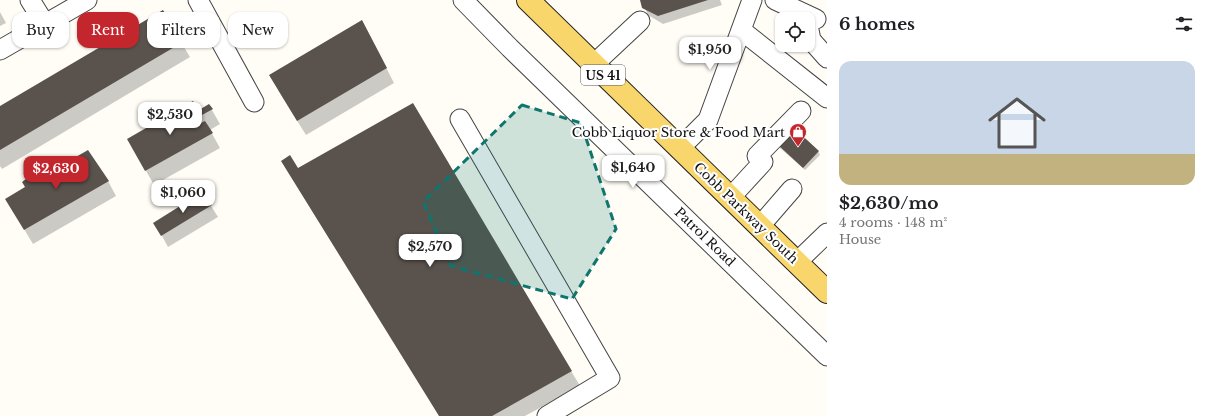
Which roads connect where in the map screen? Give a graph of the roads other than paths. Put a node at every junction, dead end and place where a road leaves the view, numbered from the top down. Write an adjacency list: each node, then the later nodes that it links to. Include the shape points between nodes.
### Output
1 (30, 0): 8 (street)
2 (87, 0): 9 (street)
3 (198, 0): 19 (street)
4 (463, 0): 29 (street, Patrol Road)
5 (528, 0): 17 (main road, Cobb Parkway South / US 41)
6 (752, 0): 12 (street)
7 (775, 0): 10 (street)
8 (37, 12)
9 (66, 12)
10 (796, 12)
11 (640, 21): 17 (street)
12 (741, 30): 18 (street); 22 (street, via 708,120)
13 (12, 43): 15 (street)
14 (815, 44): 16 (street)
15 (0, 50)
16 (827, 58)
17 (593, 65): 22 (main road, Cobb Parkway South / US 41)
18 (827, 98)
19 (254, 102)
20 (801, 110): 24 (street)
21 (460, 119): 30 (street, via 610,378)
22 (679, 149): 24 (main road, Cobb Parkway South / US 41)
23 (792, 189): 25 (street)
24 (730, 198): 25 (main road, Cobb Parkway South / US 41)
25 (760, 227): 27 (main road, Cobb Parkway South / US 41)
26 (827, 233): 27 (street)
27 (797, 262): 28 (main road, Cobb Parkway South / US 41)
28 (827, 292)
29 (827, 356)
30 (546, 416)

